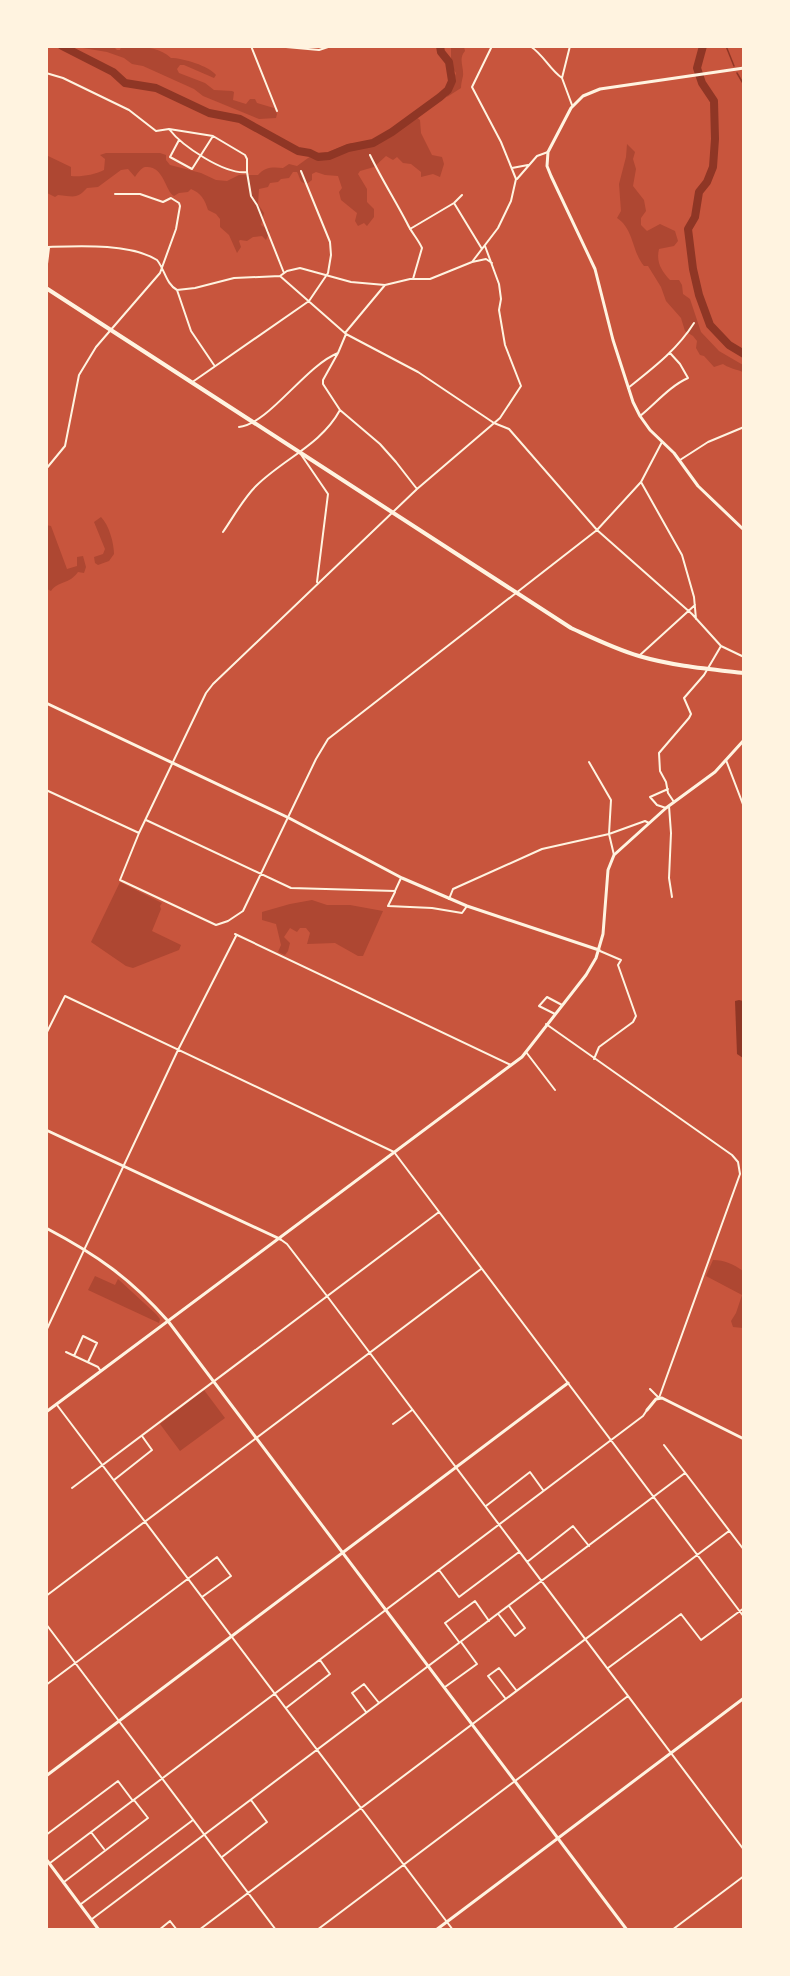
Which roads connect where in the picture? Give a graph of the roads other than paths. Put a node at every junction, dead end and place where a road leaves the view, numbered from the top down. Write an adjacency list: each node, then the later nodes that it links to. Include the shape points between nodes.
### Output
1 (251, 46): 11 (street)
2 (275, 46): 3 (street, via 319,50)
3 (331, 46)
4 (492, 46): 19 (street, via 472,87)
5 (530, 46): 9 (street)
6 (570, 46): 9 (street)
7 (744, 69): 10 (street, via 593,91)
8 (46, 73): 12 (street, via 129,110 156,131)
9 (562, 78): 10 (street)
10 (572, 105): 15 (street)
11 (277, 111)
12 (169, 129): 13 (street); 14 (street)
13 (213, 136): 17 (street); 21 (street, via 245,155)
14 (179, 140): 17 (street); 17 (street, via 170,157 192,170)
15 (548, 152): 18 (street); 49 (street, via 551,176 595,269)
16 (370, 154): 26 (street)
17 (201, 155): 21 (street, via 234,171)
18 (528, 165): 19 (street); 22 (street)
19 (512, 168): 22 (street)
20 (301, 171): 36 (street, via 330,243)
21 (247, 172): 34 (street, via 251,196)
22 (516, 179): 27 (street, via 498,228)
23 (115, 194): 32 (street, via 140,194 163,202 171,198 179,203 176,229)
24 (462, 195): 25 (street)
25 (454, 203): 26 (street); 29 (street)
26 (410, 229): 37 (street, via 422,248)
27 (486, 246): 29 (street); 31 (street)
28 (48, 247): 32 (street, via 100,246 122,250 152,257); 33 (street)
29 (482, 249): 30 (street)
30 (472, 262): 31 (street); 37 (street, via 437,277)
31 (493, 263): 53 (street, via 505,345 521,386)
32 (163, 269): 40 (street); 43 (street)
33 (46, 272)
34 (284, 273): 35 (street); 36 (street, via 298,268)
35 (280, 276): 40 (street, via 234,278); 41 (street)
36 (327, 276): 38 (street); 41 (street)
37 (413, 279): 38 (street)
38 (386, 285): 44 (street)
39 (46, 288): 43 (main road)
40 (177, 290): 47 (street, via 191,331)
41 (309, 300): 44 (street); 47 (street)
42 (694, 323): 46 (street)
43 (110, 330): 48 (main road); 59 (street, via 79,375 65,446)
44 (346, 334): 45 (street); 53 (street, via 418,372)
45 (339, 353): 50 (street, via 322,380); 52 (street, via 311,370)
46 (670, 353): 49 (street); 51 (street, via 688,378 674,385)
47 (214, 366): 48 (street)
48 (191, 382): 52 (main road)
49 (628, 388): 51 (street)
50 (340, 410): 57 (street); 61 (street, via 380,444)
51 (640, 416): 56 (street)
52 (253, 422): 54 (street); 57 (main road)
53 (494, 423): 61 (street); 63 (street, via 518,437)
54 (239, 427)
55 (744, 427): 58 (street, via 708,442)
56 (662, 442): 58 (street); 60 (street)
57 (300, 453): 62 (main road); 65 (street, via 257,485); 66 (street, via 328,494)
58 (680, 460): 64 (street, via 698,486)
59 (46, 469)
60 (641, 482): 63 (street); 68 (street, via 681,555)
61 (417, 489): 62 (street)
62 (392, 513): 66 (street); 67 (main road)
63 (597, 530): 67 (street); 69 (street)
64 (744, 530)
65 (223, 532)
66 (316, 584): 80 (street, via 213,684)
67 (516, 593): 72 (main road, via 571,628); 86 (street, via 328,739)
68 (695, 605): 69 (street); 70 (street)
69 (687, 611): 70 (street); 72 (street)
70 (696, 619): 71 (street)
71 (721, 646): 73 (street); 74 (street)
72 (639, 656): 74 (main road)
73 (744, 657)
74 (708, 669): 75 (main road); 81 (street, via 683,700 691,714 689,718 659,753 660,771)
75 (744, 674)
76 (46, 703): 80 (street)
77 (744, 740): 78 (street)
78 (726, 760): 83 (street, via 704,782); 85 (street)
79 (589, 762): 90 (street, via 611,800)
80 (173, 764): 86 (street); 87 (street)
81 (668, 789): 83 (street); 84 (street, via 650,797 657,805)
82 (46, 790): 89 (street)
83 (674, 802): 84 (street)
84 (667, 807): 88 (street); 95 (street)
85 (744, 807)
86 (289, 818): 92 (street); 93 (street)
87 (146, 820): 89 (street); 92 (street)
88 (649, 823): 90 (street); 91 (street)
89 (139, 833): 98 (street, via 120,880 211,924)
90 (609, 834): 91 (street); 96 (street, via 526,855 453,890)
91 (614, 855): 100 (street, via 608,870)
92 (262, 874): 94 (street, via 298,889); 98 (street, via 246,907)
93 (402, 878): 94 (street); 96 (street)
94 (395, 891): 97 (street, via 388,906 462,913)
95 (672, 897)
96 (449, 898): 97 (street)
97 (467, 906): 100 (street)
98 (228, 921): 99 (street)
99 (230, 925)
100 (599, 950): 101 (street); 107 (street, via 621,960 618,965 636,1016 599,1047)
101 (562, 1005): 102 (street); 102 (street, via 547,997 539,1006)
102 (555, 1014): 103 (street)
103 (546, 1024): 106 (street); 107 (street)
104 (46, 1034): 105 (street, via 65,996)
105 (178, 1050): 108 (street, via 236,935); 111 (street); 112 (street)
106 (526, 1052): 108 (street); 109 (street)
107 (594, 1059): 129 (street, via 732,1155 740,1166)
108 (511, 1065): 111 (street)
109 (555, 1090)
110 (46, 1130): 112 (street)
111 (394, 1152): 113 (street); 115 (street)
112 (124, 1166): 115 (street); 116 (street)
113 (439, 1212): 117 (street); 118 (street)
114 (46, 1228): 116 (street)
115 (280, 1239): 118 (street); 119 (street)
116 (86, 1249): 119 (street, via 130,1282); 120 (street)
117 (482, 1269): 122 (street); 127 (street)
118 (327, 1296): 122 (street); 126 (street)
119 (168, 1321): 125 (street); 126 (street)
120 (46, 1330)
121 (66, 1352): 123 (street)
122 (369, 1353): 131 (street); 136 (street)
123 (74, 1356): 124 (street); 124 (street, via 84,1336 97,1343)
124 (88, 1362): 125 (street)
125 (101, 1372): 130 (street)
126 (214, 1381): 135 (street); 136 (street)
127 (568, 1383): 138 (street); 141 (street)
128 (650, 1389): 129 (street)
129 (659, 1398): 132 (street); 137 (street)
130 (57, 1405): 133 (street); 140 (street)
131 (412, 1410): 134 (street); 141 (street)
132 (647, 1410): 138 (street)
133 (46, 1412)
134 (393, 1424)
135 (142, 1436): 140 (street); 143 (street, via 152,1450)
136 (257, 1438): 148 (street); 153 (street)
137 (744, 1439)
138 (610, 1440): 145 (street); 146 (street)
139 (664, 1445): 142 (street)
140 (102, 1465): 143 (street); 144 (street)
141 (455, 1467): 147 (street); 153 (street)
142 (684, 1473): 146 (street); 150 (street)
143 (114, 1480): 148 (street)
144 (72, 1488)
145 (543, 1490): 147 (street, via 530,1472); 149 (street)
146 (654, 1497): 151 (street); 155 (street)
147 (485, 1506): 149 (street)
148 (145, 1521): 158 (street); 160 (street)
149 (498, 1524): 154 (street); 157 (street)
150 (729, 1531): 152 (street); 155 (street)
151 (588, 1546): 156 (street, via 573,1526); 159 (street)
152 (744, 1550)
153 (343, 1552): 164 (street); 170 (street)
154 (519, 1552): 156 (street); 157 (street, via 459,1597)
155 (696, 1554): 165 (street); 171 (street)
156 (526, 1562): 159 (street)
157 (439, 1570): 164 (street)
158 (188, 1579): 161 (street); 161 (street, via 217,1557 231,1576); 174 (street)
159 (542, 1582): 162 (street); 171 (street)
160 (46, 1596)
161 (202, 1597): 170 (street)
162 (509, 1606): 166 (street); 166 (street, via 525,1628 515,1636)
163 (744, 1608): 165 (street)
164 (386, 1609): 173 (street); 175 (street)
165 (739, 1611): 167 (street); 176 (street, via 701,1640 681,1614)
166 (499, 1614): 168 (street)
167 (744, 1617)
168 (489, 1621): 172 (street); 172 (street, via 475,1601 446,1623)
169 (46, 1624): 174 (street)
170 (231, 1636): 180 (street); 187 (street)
171 (585, 1639): 176 (street); 179 (street)
172 (460, 1642): 175 (street); 178 (street, via 477,1664)
173 (320, 1660): 180 (street); 185 (street, via 330,1674)
174 (76, 1663): 177 (street); 187 (street)
175 (429, 1666): 178 (street); 184 (street)
176 (608, 1668): 181 (street)
177 (46, 1685)
178 (445, 1687): 188 (street)
179 (516, 1690): 182 (street); 182 (street, via 499,1668 489,1676)
180 (274, 1693): 185 (street); 192 (street)
181 (628, 1696): 190 (street); 193 (street)
182 (505, 1698): 188 (street)
183 (744, 1698): 190 (street)
184 (379, 1704): 186 (street); 186 (street, via 364,1684 352,1693)
185 (286, 1708): 189 (street)
186 (366, 1712): 189 (street)
187 (119, 1720): 191 (street); 192 (street)
188 (472, 1723): 193 (street); 196 (street)
189 (317, 1750): 195 (street); 196 (street)
190 (670, 1753): 201 (street); 203 (street)
191 (46, 1776)
192 (163, 1778): 194 (street); 197 (street)
193 (515, 1780): 201 (street); 207 (street)
194 (134, 1800): 198 (street); 199 (street, via 118,1781); 202 (street, via 148,1818)
195 (251, 1800): 200 (street); 204 (street, via 267,1822)
196 (360, 1807): 207 (street); 210 (street)
197 (193, 1820): 200 (street); 211 (street)
198 (91, 1832): 202 (street); 206 (street)
199 (46, 1835)
200 (205, 1835): 204 (street); 212 (street)
201 (558, 1837): 213 (street); 222 (street)
202 (105, 1850): 209 (street)
203 (744, 1850)
204 (221, 1857): 210 (street)
205 (46, 1859): 206 (street)
206 (50, 1863): 209 (street)
207 (404, 1865): 213 (street); 219 (street)
208 (744, 1876): 223 (street)
209 (64, 1882): 211 (street)
210 (248, 1893): 217 (street); 218 (street)
211 (81, 1904): 212 (street)
212 (92, 1919): 214 (street)
213 (447, 1922): 220 (street); 221 (street)
214 (99, 1929)
215 (159, 1929): 216 (street, via 170,1921)
216 (177, 1929)
217 (199, 1929)
218 (276, 1929)
219 (317, 1929)
220 (436, 1929)
221 (453, 1929)
222 (627, 1929)
223 (672, 1929)

